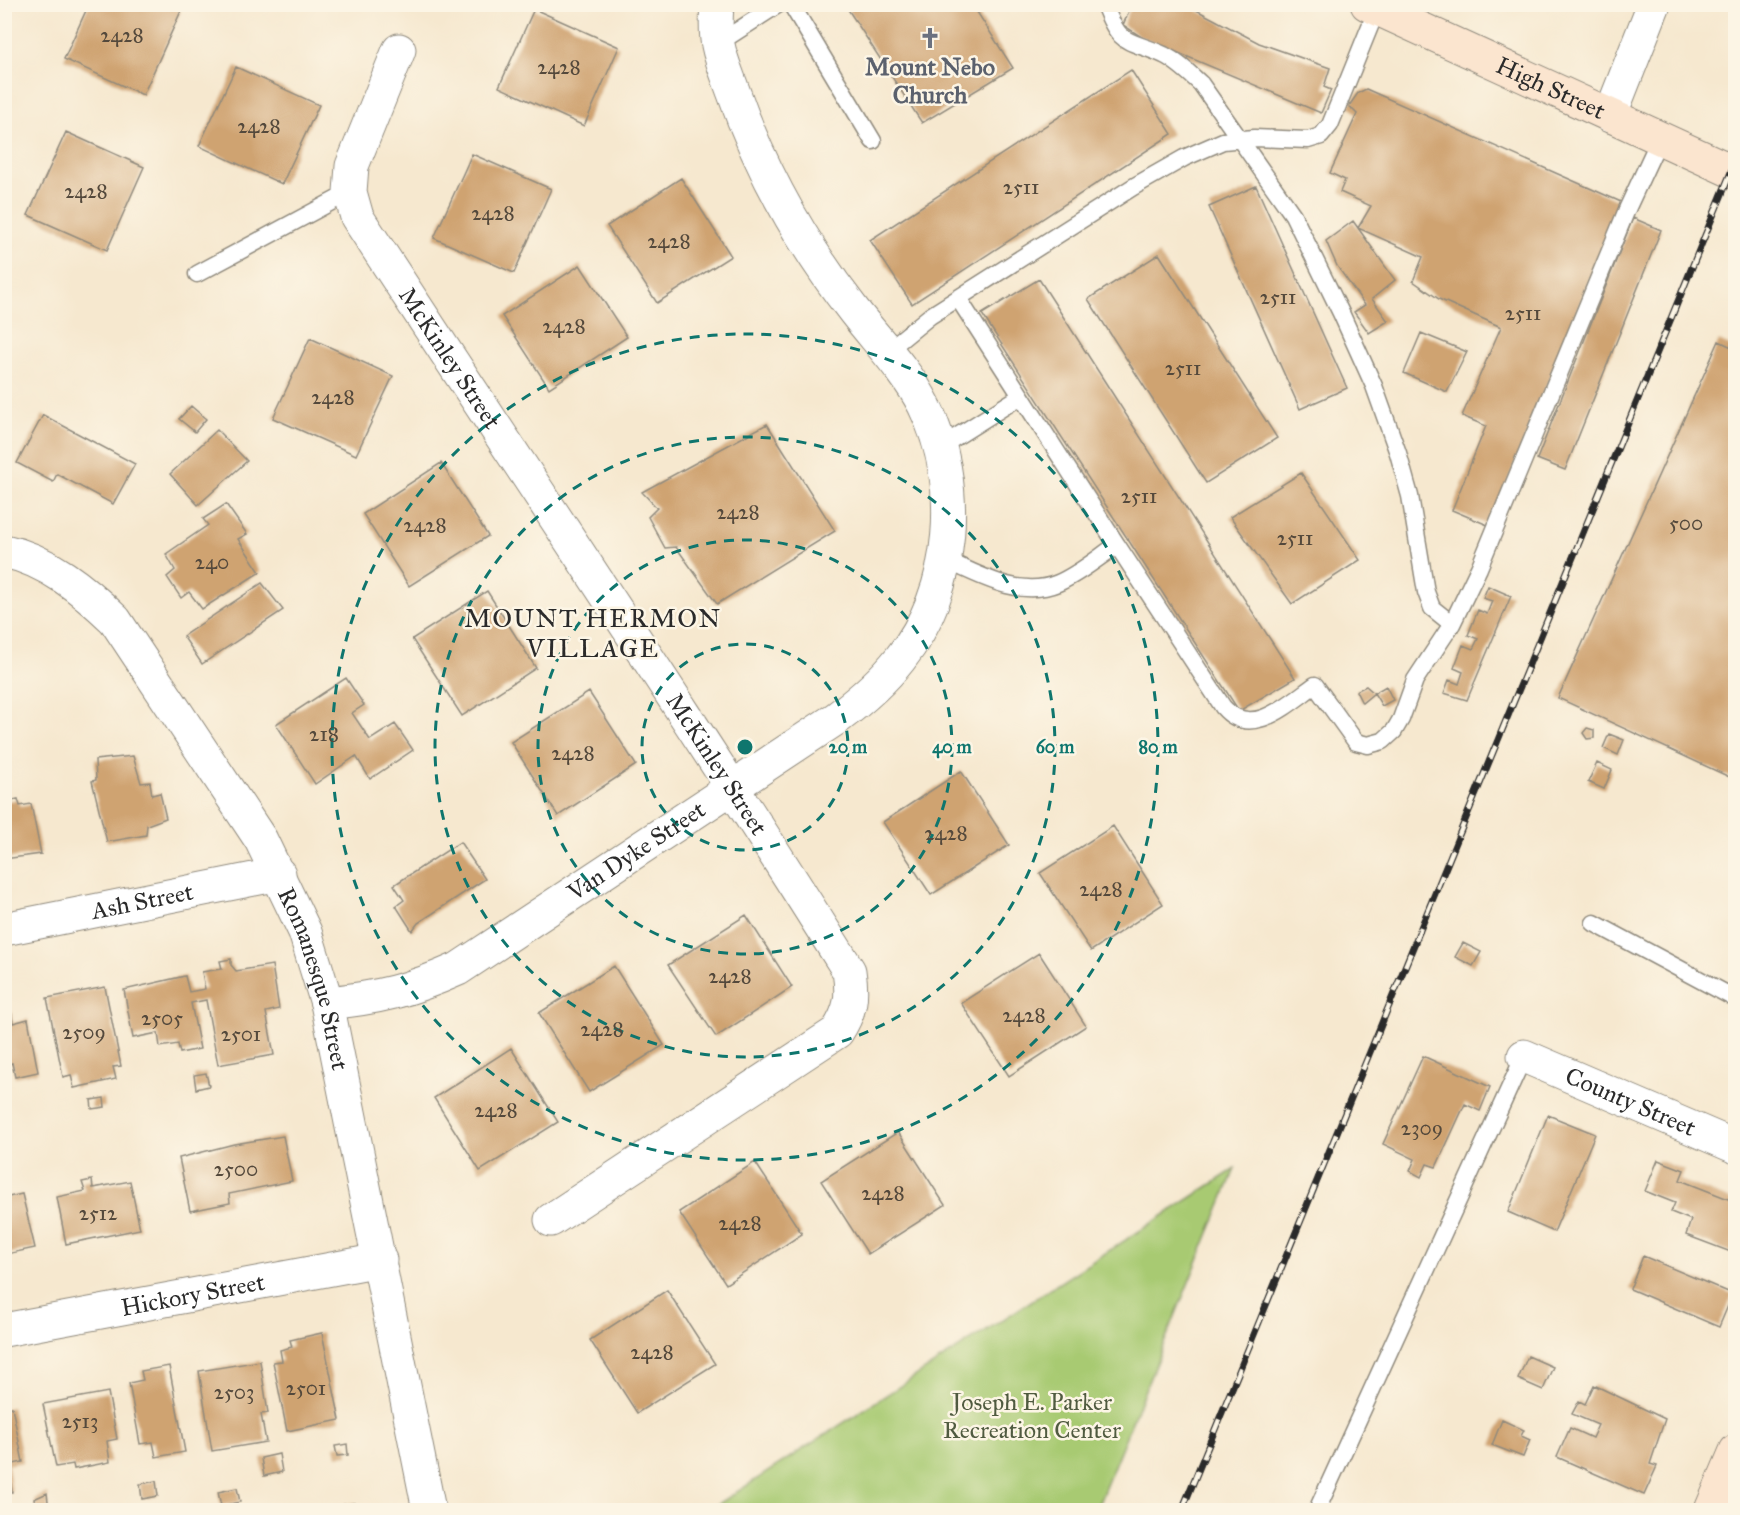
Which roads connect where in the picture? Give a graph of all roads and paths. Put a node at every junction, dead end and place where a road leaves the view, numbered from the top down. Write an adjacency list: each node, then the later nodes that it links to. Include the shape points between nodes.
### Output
1 (717, 4): 7 (street, Van Dyke Street)
2 (778, 4): 7 (lane)
3 (791, 4): 12 (lane)
4 (1104, 4): 11 (lane, via 1110,21 1124,40 1164,56 1201,84)
5 (1654, 4): 9 (street)
6 (1372, 7): 9 (main road, High Street); 11 (lane, via 1330,125 1321,136 1308,140)
7 (717, 44): 17 (street, Van Dyke Street, via 768,177 807,246)
8 (399, 50): 14 (street, McKinley Street, via 352,166)
9 (1610, 116): 10 (main road, High Street)
10 (1660, 138): 13 (main road, High Street); 23 (lane)
11 (1239, 139): 16 (lane, via 1213,145 1132,187); 23 (lane, via 1293,215 1374,386 1410,496 1426,592 1432,608)
12 (873, 141)
13 (1736, 173)
14 (350, 192): 15 (lane); 24 (street, McKinley Street, via 357,217)
15 (196, 274)
16 (958, 298): 17 (lane); 18 (lane)
17 (883, 346): 19 (street, Van Dyke Street, via 924,405)
18 (1021, 396): 19 (lane); 20 (lane)
19 (940, 447): 22 (street, Van Dyke Street, via 948,490)
20 (1117, 545): 22 (lane, via 1060,582 1026,590); 23 (lane, via 1222,706 1237,720 1257,721 1315,685 1356,742 1368,745 1383,741 1394,731 1415,680)
21 (4, 550): 25 (street, Romanesque Street, via 48,567 75,584 115,620 261,840)
22 (944, 559): 24 (street, Van Dyke Street, via 924,620 901,658 872,691)
23 (1452, 624)
24 (734, 788): 29 (street, Van Dyke Street, via 458,969 422,985 375,998); 32 (street, McKinley Street, via 849,971 853,993 849,1014 837,1032)
25 (279, 874): 27 (street, Ash Street); 29 (street, Romanesque Street, via 305,932)
26 (1594, 923): 28 (lane)
27 (4, 929)
28 (1736, 999)
29 (327, 1003): 33 (street, Romanesque Street)
30 (1524, 1056): 31 (street, County Street); 37 (lane)
31 (1736, 1147)
32 (551, 1220)
33 (380, 1260): 34 (street, Hickory Street); 36 (street, Romanesque Street)
34 (4, 1330)
35 (1736, 1451): 38 (main road)
36 (429, 1510)
37 (1317, 1510)
38 (1711, 1510)

